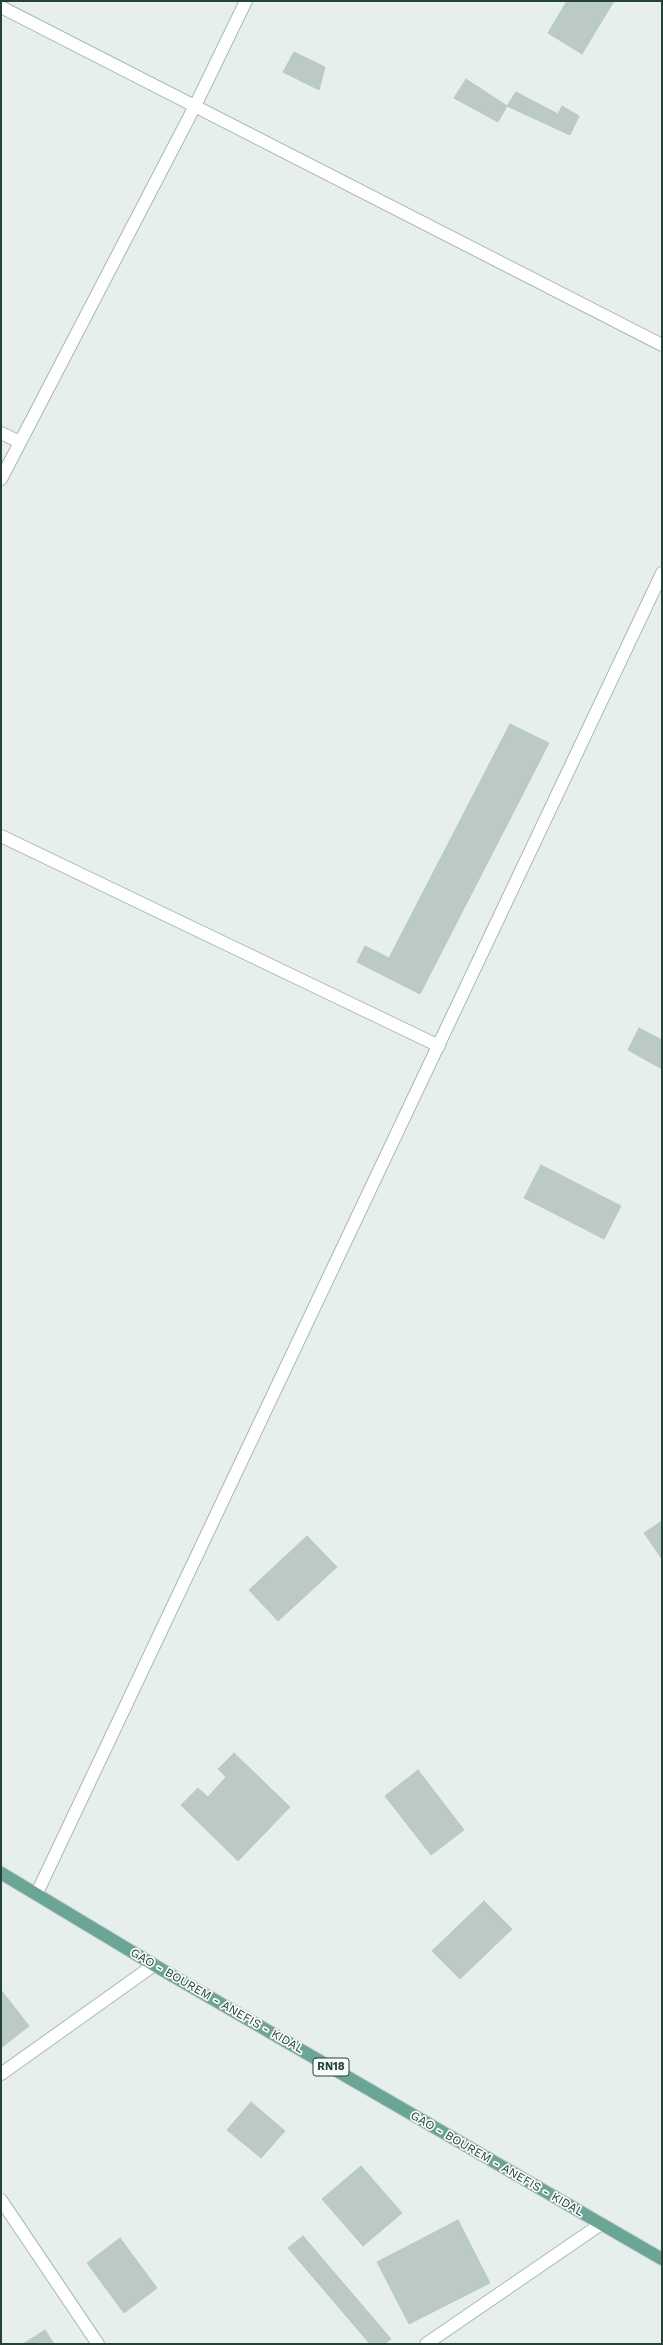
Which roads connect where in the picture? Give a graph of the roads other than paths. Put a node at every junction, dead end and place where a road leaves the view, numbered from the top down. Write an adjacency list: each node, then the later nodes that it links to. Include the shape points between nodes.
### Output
1 (246, 1): 3 (street)
2 (1, 7): 3 (street)
3 (195, 106): 4 (street); 6 (street)
4 (662, 345)
5 (1, 433): 6 (street)
6 (20, 442): 7 (street)
7 (1, 480)
8 (662, 573): 10 (street)
9 (1, 836): 10 (street)
10 (439, 1046): 12 (street)
11 (1, 1873): 12 (main road, GAO - BOUREM - ANEFIS - KIDAL / RN18)
12 (37, 1893): 13 (main road, GAO - BOUREM - ANEFIS - KIDAL / RN18)
13 (154, 1965): 14 (street); 16 (main road, GAO - BOUREM - ANEFIS - KIDAL / RN18)
14 (1, 2074)
15 (1, 2200): 18 (street)
16 (601, 2224): 17 (main road, GAO - BOUREM - ANEFIS - KIDAL / RN18); 19 (street)
17 (662, 2259)
18 (98, 2344)
19 (426, 2344)

